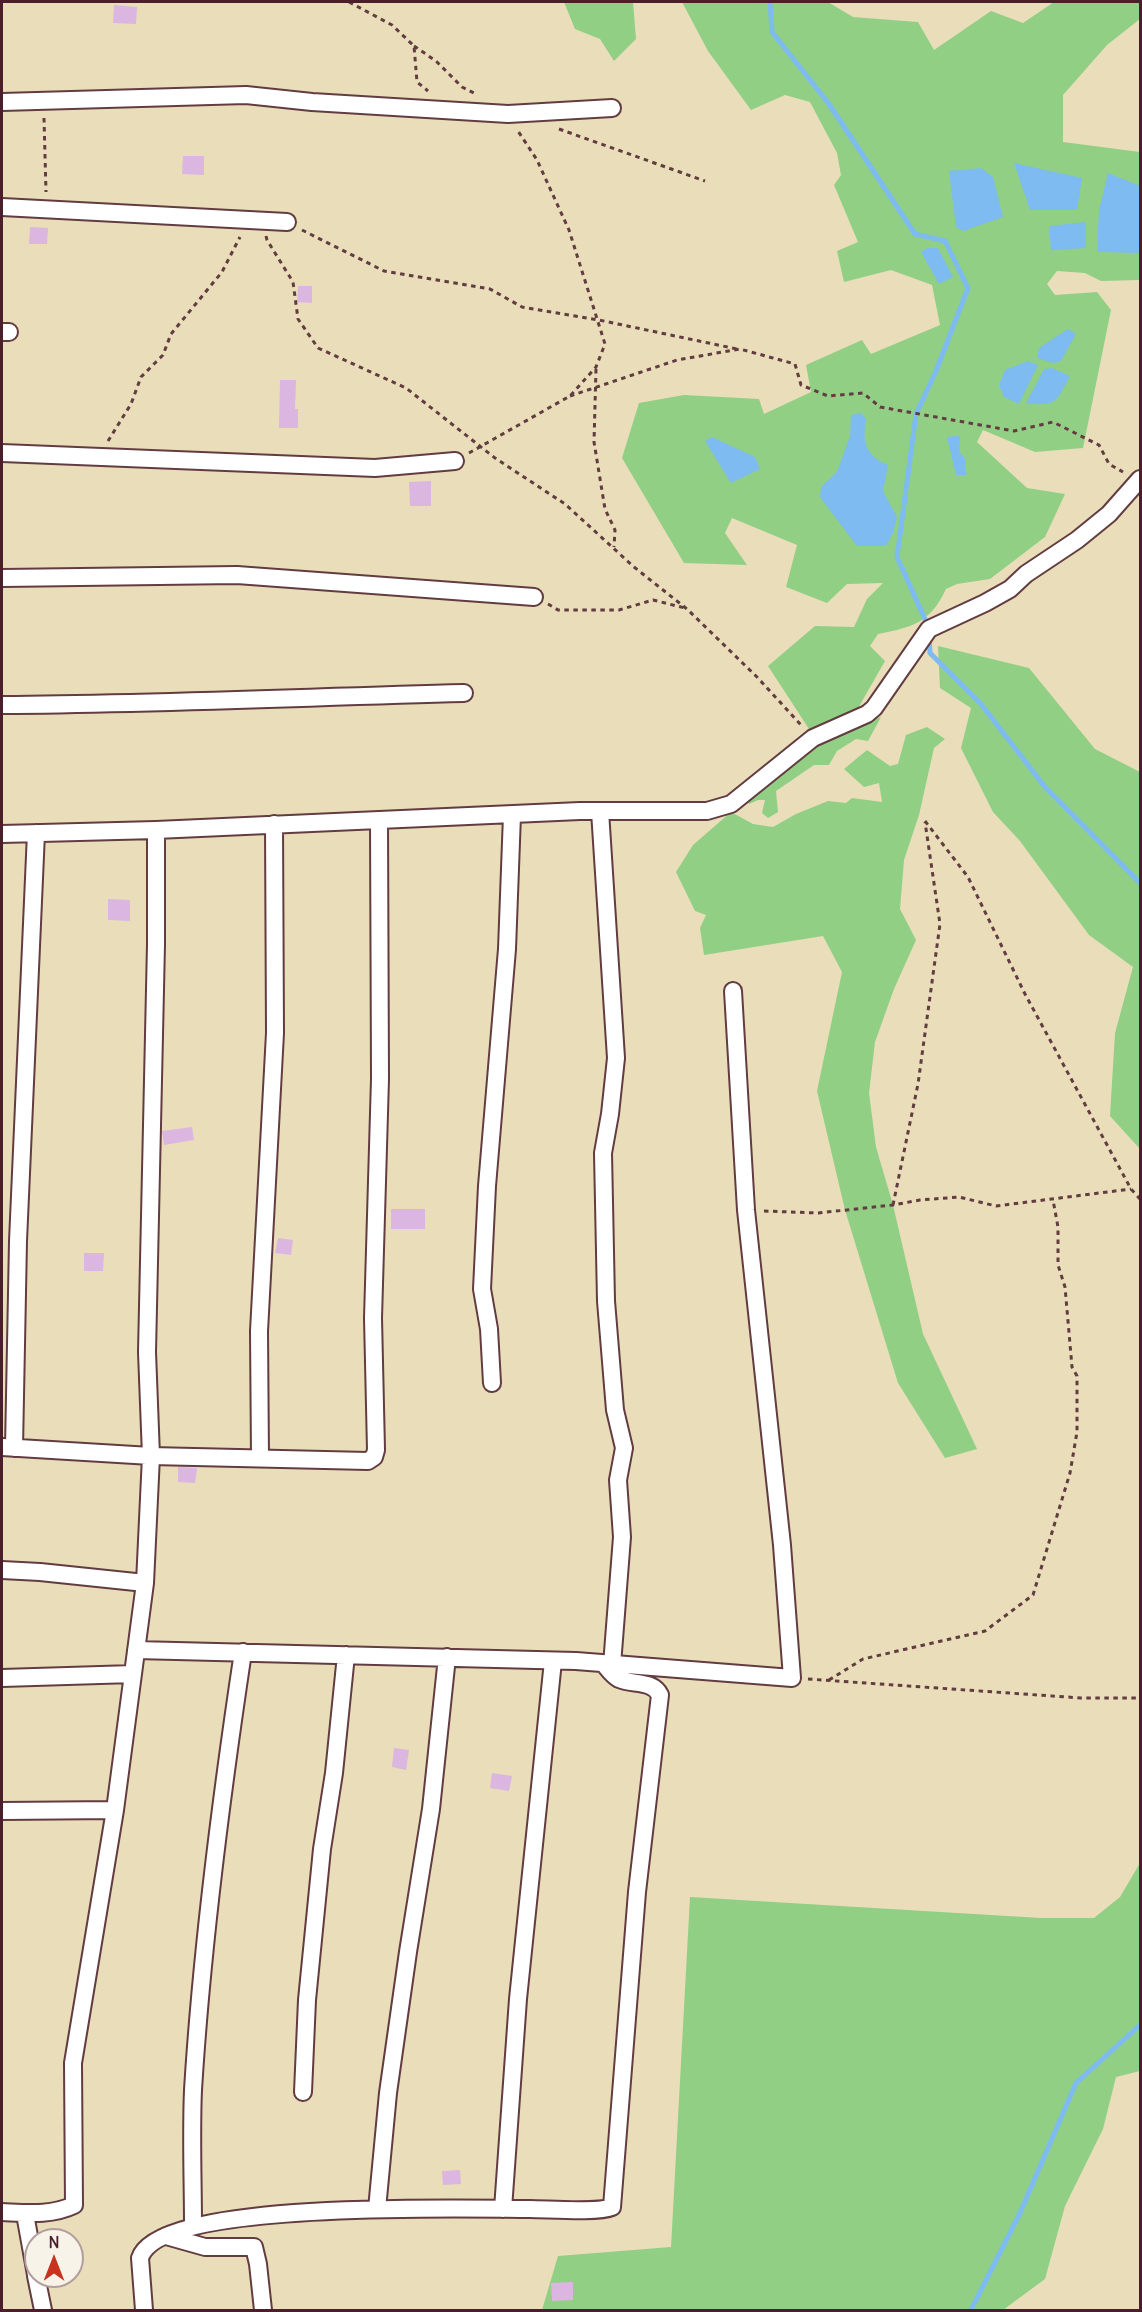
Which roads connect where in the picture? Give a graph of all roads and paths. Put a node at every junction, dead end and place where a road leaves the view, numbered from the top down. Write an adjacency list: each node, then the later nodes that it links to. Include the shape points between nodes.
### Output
1 (349, 2): 5 (path, via 392,25 414,46 417,82)
2 (2, 102): 3 (street)
3 (44, 102): 5 (street, via 246,94); 8 (path)
4 (612, 108): 6 (street)
5 (452, 111): 6 (street)
6 (508, 114): 11 (path, via 537,160 569,230)
7 (2, 207): 8 (street)
8 (46, 209): 9 (street)
9 (257, 219): 10 (street); 16 (path, via 293,282 298,319 318,348 406,388); 18 (path, via 222,272 171,334 163,355 141,377 131,404)
10 (287, 222): 11 (path, via 384,271 490,289 522,307)
11 (599, 320): 12 (path); 13 (path, via 605,344)
12 (740, 349): 14 (path, via 677,360); 20 (path, via 795,364 801,385 828,396 863,393 880,407 1014,431 1053,422 1099,446 1109,464)
13 (596, 367): 14 (path); 15 (path)
14 (594, 388): 15 (path); 21 (path, via 594,442 605,509 615,530)
15 (570, 396): 16 (path)
16 (480, 446): 19 (path); 21 (path, via 565,504)
17 (2, 453): 18 (street)
18 (98, 458): 19 (street, via 375,468)
19 (455, 461)
20 (1139, 480): 27 (street, via 1109,514 1010,589 929,629 867,714)
21 (614, 547): 24 (path)
22 (2, 578): 23 (street, via 237,575)
23 (534, 597): 24 (path, via 558,610 619,610 653,600)
24 (687, 609): 27 (path)
25 (464, 693): 26 (street, via 123,705)
26 (2, 705)
27 (813, 738): 28 (street, via 731,804 720,808)
28 (600, 811): 29 (street); 52 (street, via 616,1058 603,1153 606,1301 615,1410 624,1448 618,1480 622,1537)
29 (512, 815): 30 (street); 41 (street, via 506,970 482,1289)
30 (379, 821): 31 (street); 44 (street, via 380,1079 373,1318 376,1450 368,1461)
31 (274, 824): 32 (street); 44 (street, via 275,1033 259,1331)
32 (156, 830): 33 (street); 43 (street, via 147,1352)
33 (36, 833): 34 (street); 42 (street)
34 (2, 834)
35 (733, 991): 40 (street)
36 (1131, 1188): 37 (path); 38 (path); 39 (path, via 1025,994 968,877 925,821 940,924 918,1084)
37 (1140, 1199)
38 (1053, 1200): 39 (path, via 996,1206 959,1197); 56 (path, via 1058,1265 1065,1287 1072,1367 1077,1376 1077,1432 1070,1473 1033,1595 985,1631 863,1659)
39 (893, 1205): 40 (path, via 818,1213)
40 (746, 1210): 55 (street, via 782,1545)
41 (492, 1383)
42 (8, 1448): 43 (street)
43 (151, 1456): 44 (street); 46 (street)
44 (260, 1458)
45 (2, 1570): 46 (street)
46 (145, 1583): 47 (street)
47 (136, 1650): 48 (street); 53 (street)
48 (243, 1652): 49 (street); 65 (street, via 203,1954 193,2092)
49 (346, 1655): 50 (street); 60 (street, via 307,2000)
50 (447, 1658): 51 (street); 61 (street, via 431,1809 388,2093)
51 (553, 1661): 52 (street); 62 (street, via 518,1999)
52 (608, 1665): 55 (street); 62 (street, via 618,1678 650,1685 660,1695 637,1892 613,2205 609,2209)
53 (133, 1674): 54 (street); 58 (street)
54 (2, 1678)
55 (792, 1678): 56 (path)
56 (829, 1680): 57 (path, via 1081,1698)
57 (1140, 1698)
58 (115, 1810): 59 (street); 64 (street, via 73,2063 74,2205 56,2212)
59 (2, 1811)
60 (303, 2092)
61 (377, 2209): 62 (street); 65 (street, via 225,2220)
62 (503, 2209)
63 (2, 2212): 64 (street)
64 (25, 2214): 66 (street)
65 (193, 2226): 67 (street)
66 (27, 2228)
67 (166, 2236): 70 (street, via 148,2245 140,2258); 71 (street, via 205,2247 254,2247)
68 (38, 2288): 69 (street)
69 (43, 2310)
70 (144, 2310)
71 (263, 2310)

